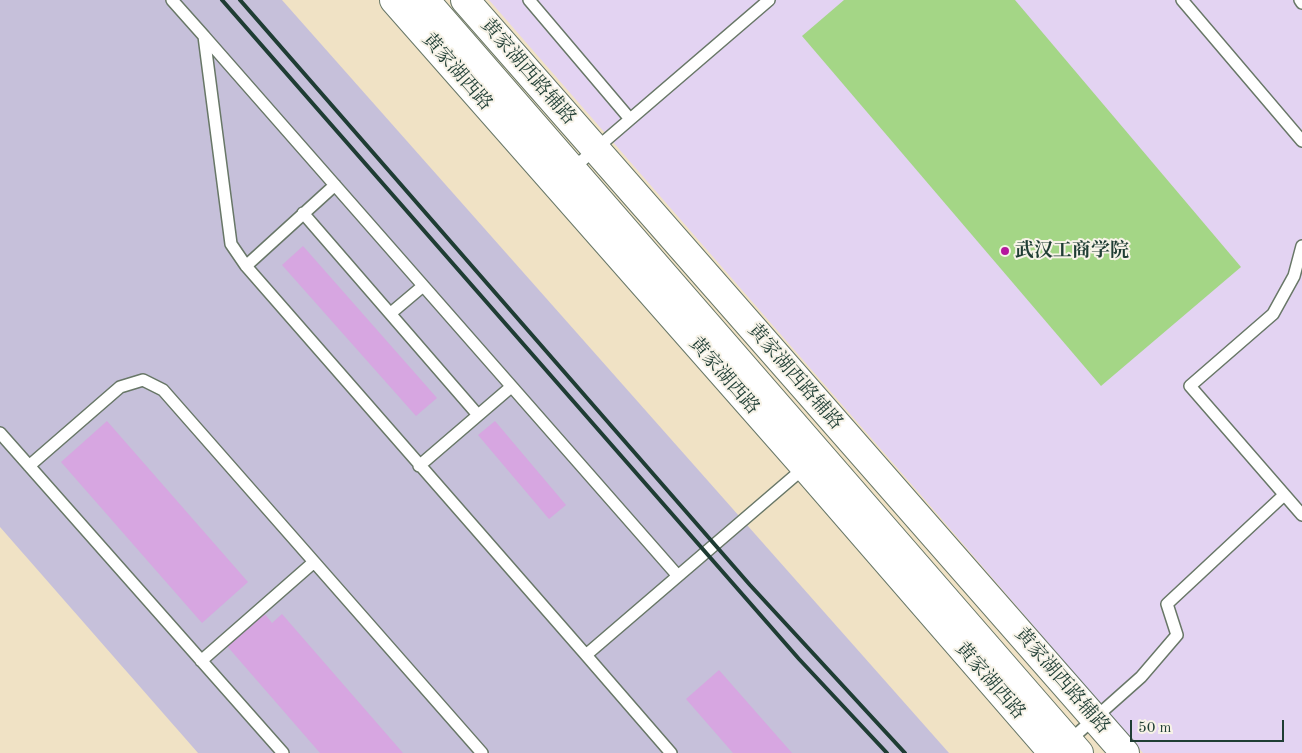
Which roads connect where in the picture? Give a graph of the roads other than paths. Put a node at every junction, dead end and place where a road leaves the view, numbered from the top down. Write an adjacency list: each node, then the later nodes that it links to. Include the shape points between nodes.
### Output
1 (172, 0): 8 (lane)
2 (394, 0): 12 (main road, 黄家湖西路)
3 (425, 0): 12 (main road, 黄家湖西路)
4 (465, 0): 11 (main road, 黄家湖西路辅路)
5 (529, 0): 9 (lane)
6 (769, 0): 9 (lane)
7 (1182, 0): 10 (lane)
8 (204, 36): 13 (lane); 16 (lane, via 231,244)
9 (630, 119): 11 (lane)
10 (1302, 141)
11 (595, 149): 12 (lane); 31 (main road, 黄家湖西路辅路)
12 (563, 176): 24 (main road, 黄家湖西路); 32 (main road, 黄家湖西路)
13 (335, 185): 14 (lane); 17 (lane)
14 (304, 213): 16 (lane); 18 (lane)
15 (1302, 246): 25 (lane, via 1294,276 1273,314 1190,386)
16 (246, 266): 23 (lane)
17 (423, 286): 18 (lane); 19 (lane)
18 (391, 313): 20 (lane)
19 (511, 387): 20 (lane); 28 (lane)
20 (478, 415): 23 (lane)
21 (0, 433): 22 (lane)
22 (29, 466): 27 (lane, via 120,387 143,380 163,390); 30 (lane)
23 (419, 466): 29 (lane)
24 (805, 467): 28 (lane); 32 (main road, 黄家湖西路)
25 (1284, 495): 26 (lane); 31 (lane, via 1167,604 1177,636 1141,677)
26 (1302, 515)
27 (314, 562): 30 (lane); 34 (lane)
28 (678, 576): 29 (lane)
29 (586, 655): 35 (lane)
30 (201, 661): 33 (lane)
31 (1095, 718): 32 (lane); 36 (main road, 黄家湖西路辅路)
32 (1067, 749)
33 (283, 753)
34 (482, 753)
35 (671, 753)
36 (1125, 753)

